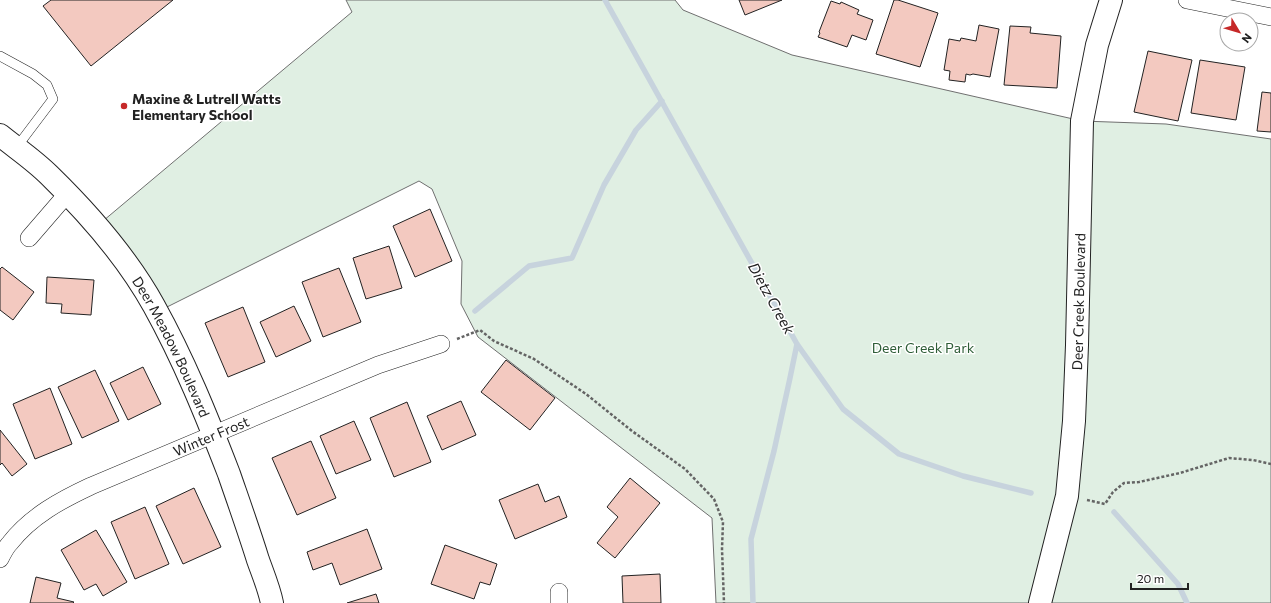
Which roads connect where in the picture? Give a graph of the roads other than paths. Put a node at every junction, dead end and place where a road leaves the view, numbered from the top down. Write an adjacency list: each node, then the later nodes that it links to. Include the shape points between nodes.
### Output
1 (1111, 0): 12 (street, Deer Creek Boulevard, via 1097,44 1082,122 1074,421 1067,496)
2 (1187, 0): 3 (street)
3 (1271, 17)
4 (0, 56): 5 (lane, via 33,74 47,85 53,99)
5 (8, 141): 6 (street, Deer Meadow Boulevard, via 48,174)
6 (67, 194): 7 (street); 9 (street, Deer Meadow Boulevard, via 108,240 154,305 172,339)
7 (29, 238)
8 (441, 344): 9 (street, Winter Frost, via 378,365)
9 (214, 435): 10 (street, Winter Frost, via 64,499 26,526); 11 (street, Deer Meadow Boulevard)
10 (0, 558)
11 (272, 603)
12 (1040, 603)

